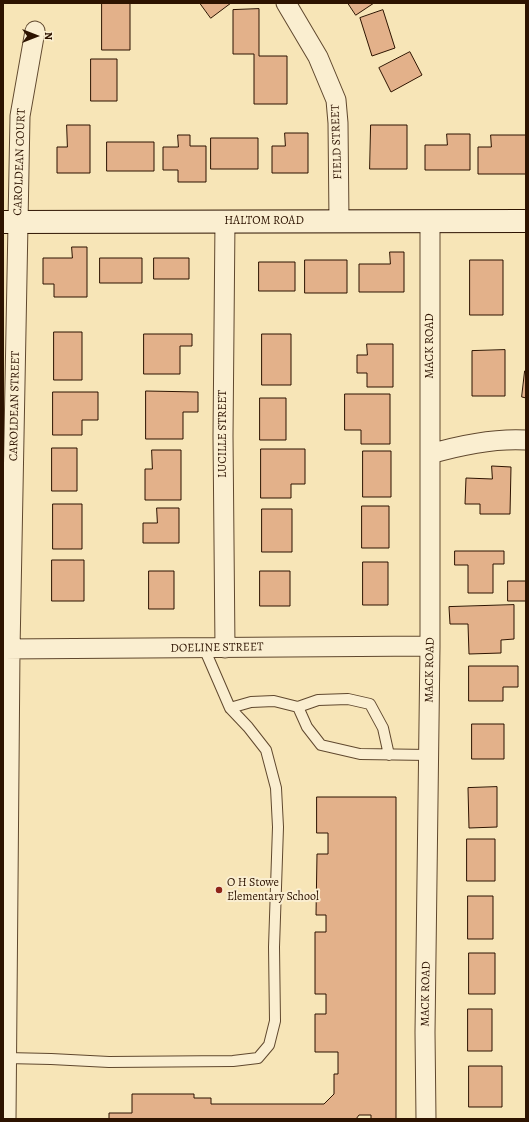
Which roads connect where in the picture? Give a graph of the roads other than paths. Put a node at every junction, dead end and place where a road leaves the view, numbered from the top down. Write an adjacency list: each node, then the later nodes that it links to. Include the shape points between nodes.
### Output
1 (286, 3): 4 (street, FIELD STREET, via 318,57 336,100)
2 (35, 31): 7 (street, CAROLDEAN COURT, via 20,116)
3 (225, 221): 4 (main road, HALTOM ROAD); 7 (main road, HALTOM ROAD); 12 (street, LUCILLE STREET, via 222,436)
4 (339, 221): 5 (main road, HALTOM ROAD)
5 (430, 221): 6 (main road, HALTOM ROAD); 9 (street, MACK ROAD)
6 (526, 221)
7 (11, 222): 13 (street, CAROLDEAN STREET)
8 (526, 440): 9 (street, via 508,439 459,445)
9 (430, 454): 10 (street, MACK ROAD)
10 (430, 646): 12 (street, DOELINE STREET); 17 (street, MACK ROAD)
11 (204, 648): 12 (street, DOELINE STREET); 13 (street, DOELINE STREET); 15 (lane)
12 (224, 648)
13 (6, 649): 18 (street, CAROLDEAN STREET)
14 (298, 707): 15 (lane, via 274,701 251,702); 16 (lane, via 307,727 321,745 360,754); 16 (lane, via 318,700 348,699 370,704 383,728)
15 (230, 708): 18 (lane, via 266,750 276,788 278,827 274,947 275,1021 269,1045 258,1058 233,1061 109,1062)
16 (389, 755): 17 (lane)
17 (429, 755): 20 (street, MACK ROAD)
18 (6, 1058): 19 (street, CAROLDEAN STREET)
19 (6, 1119)
20 (426, 1119)

